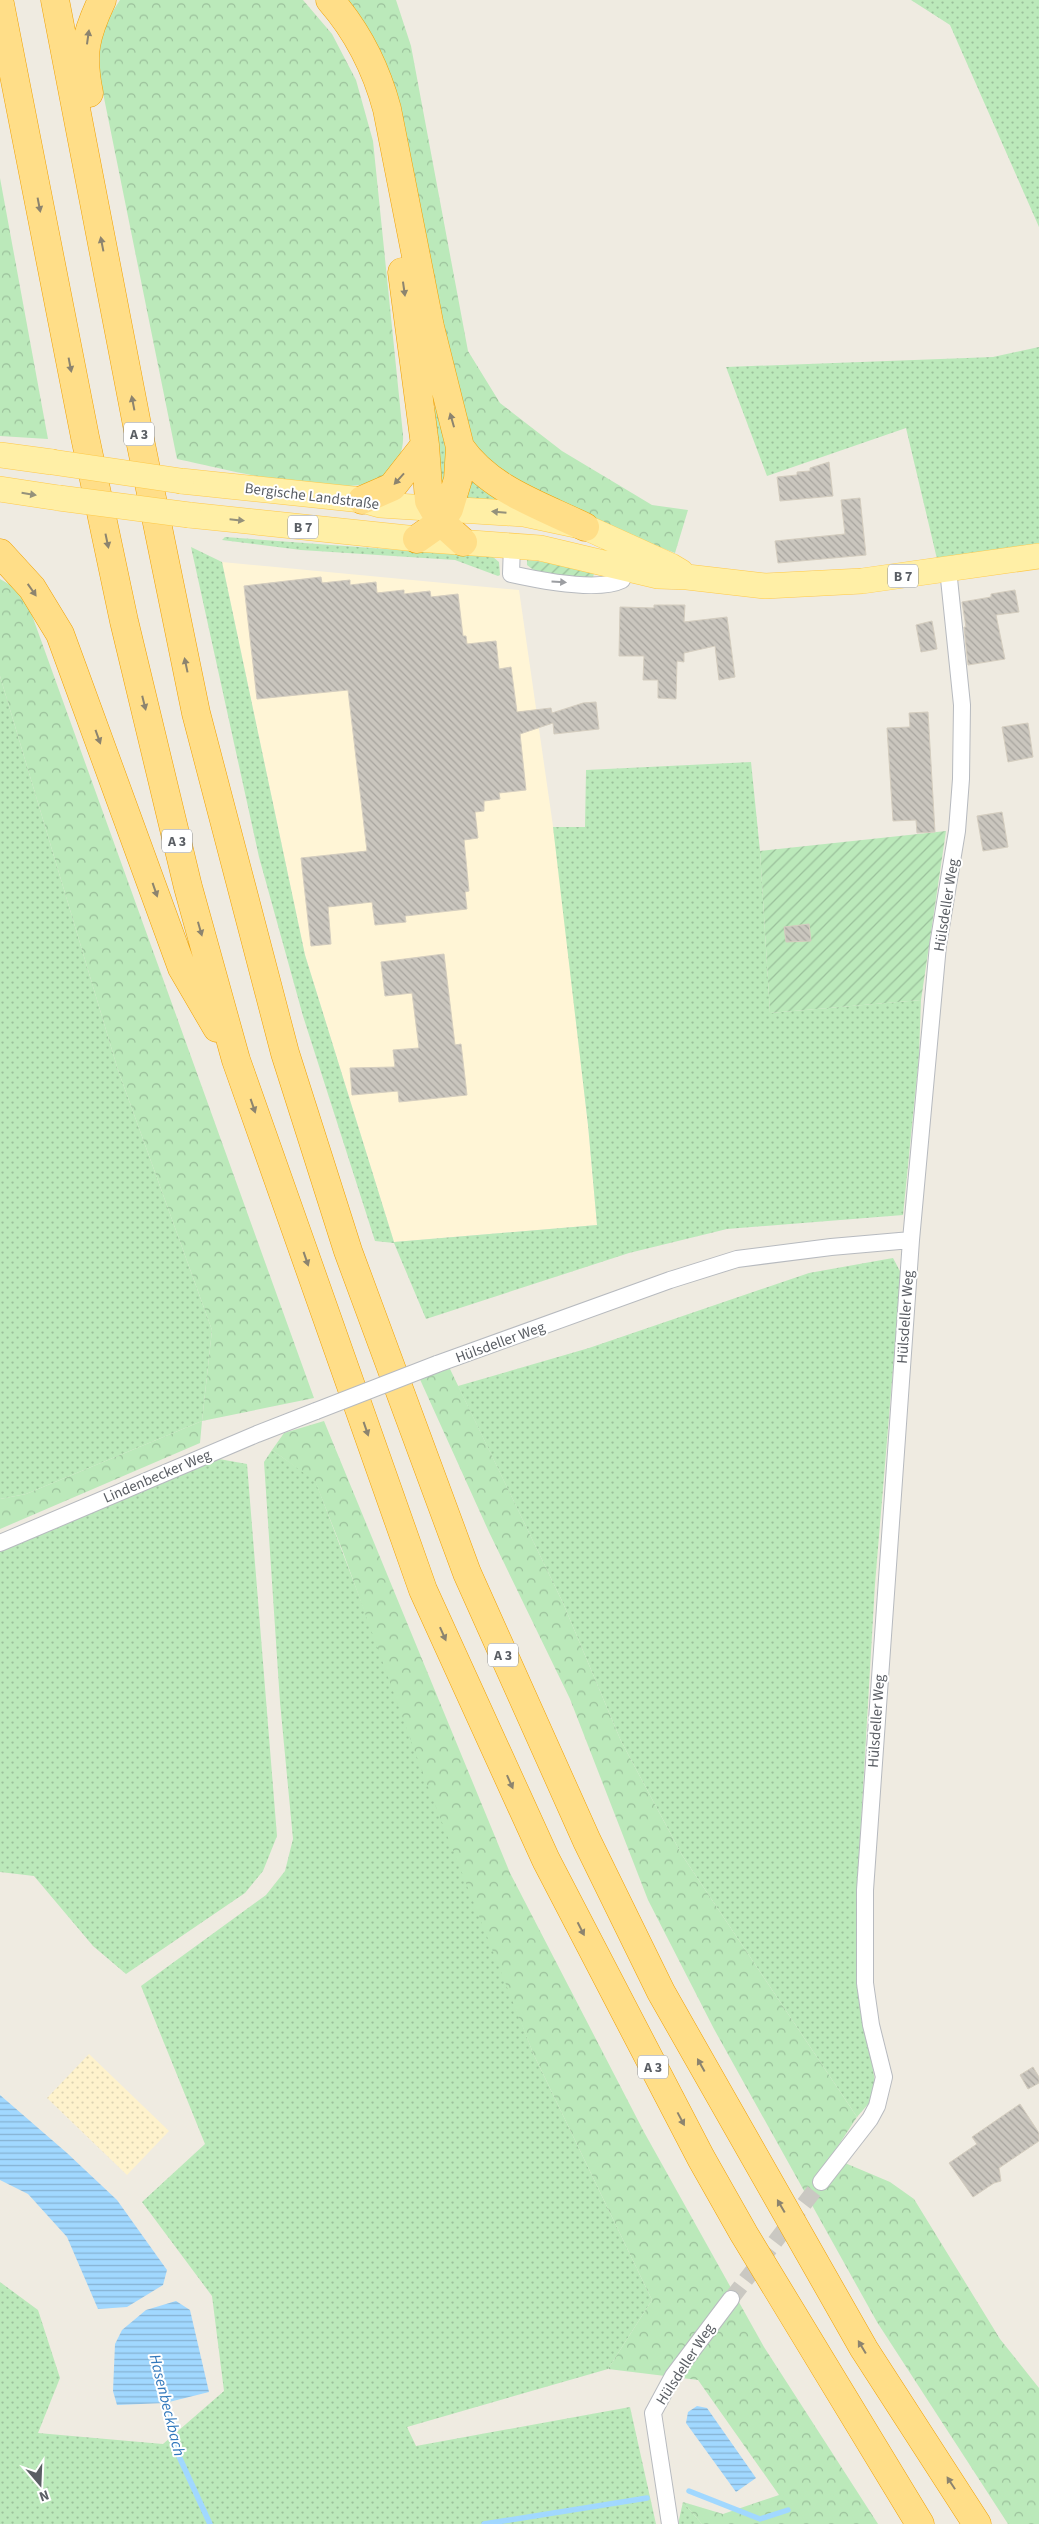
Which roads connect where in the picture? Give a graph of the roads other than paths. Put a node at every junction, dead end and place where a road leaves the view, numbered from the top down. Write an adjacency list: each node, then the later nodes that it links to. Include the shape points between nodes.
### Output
1 (55, 0): 7 (highway, A 3)
2 (102, 0): 7 (highway, one-way to 2, via 93,110 84,66 90,27)
3 (314, 0): 9 (highway, one-way to 9, via 344,37 356,60 379,127)
4 (330, 0): 10 (highway, one-way to 4, via 432,337 380,82 363,45)
5 (0, 4): 8 (highway, A 3)
6 (0, 61): 8 (highway)
7 (84, 153): 33 (highway, A 3, one-way to 7, via 864,2349 661,1992 587,1841 467,1573 348,1251 285,1053 247,913 196,713)
8 (29, 157): 25 (highway, A 3, one-way to 25, via 124,622 188,887)
9 (425, 445): 13 (highway, one-way to 13, via 392,487); 14 (highway, via 429,501)
10 (460, 447): 14 (highway, via 458,479); 15 (highway, via 476,468 500,487)
11 (0, 455): 13 (main road, Bergische Landstraße / B 7, bridge, via 181,481)
12 (0, 489): 16 (main road, Bergische Landstraße / B 7, one-way to 16, bridge, via 189,515)
13 (362, 500): 14 (main road, Bergische Landstraße / B 7)
14 (441, 513): 15 (main road, Bergische Landstraße / B 7, one-way to 14, via 524,514); 16 (highway); 17 (highway)
15 (575, 525): 18 (main road, Bergische Landstraße / B 7); 19 (main road, via 534,526 515,535)
16 (417, 539): 17 (main road, Bergische Landstraße / B 7)
17 (463, 542): 19 (main road, Bergische Landstraße / B 7)
18 (621, 543): 22 (street); 24 (main road, Bergische Landstraße / B 7)
19 (512, 545): 22 (main road, Bergische Landstraße / B 7, one-way to 22, via 540,548)
20 (0, 553): 25 (highway, one-way to 25, via 32,588 60,634 182,968)
21 (1039, 556): 23 (main road, Bergische Landstraße / B 7)
22 (626, 569): 24 (main road, Bergische Landstraße / B 7, via 658,576)
23 (948, 570): 24 (main road, Bergische Landstraße / B 7, via 862,581 765,586); 26 (street, Hülsdeller Weg, via 962,705 961,779 956,840 938,945)
24 (687, 577)
25 (236, 1060): 32 (highway, A 3, one-way to 32, via 423,1590 546,1860 744,2234)
26 (911, 1240): 27 (street, Hülsdeller Weg, bridge, via 737,1260 670,1280); 29 (street, Hülsdeller Weg, via 865,1890 865,1983 871,2025 884,2076 877,2106 870,2119)
27 (316, 1411): 28 (street, Lindenbecker Weg)
28 (0, 1543)
29 (821, 2182)
30 (730, 2298): 31 (street, Hülsdeller Weg, via 674,2376 653,2413)
31 (670, 2524)
32 (920, 2524)
33 (978, 2524)

